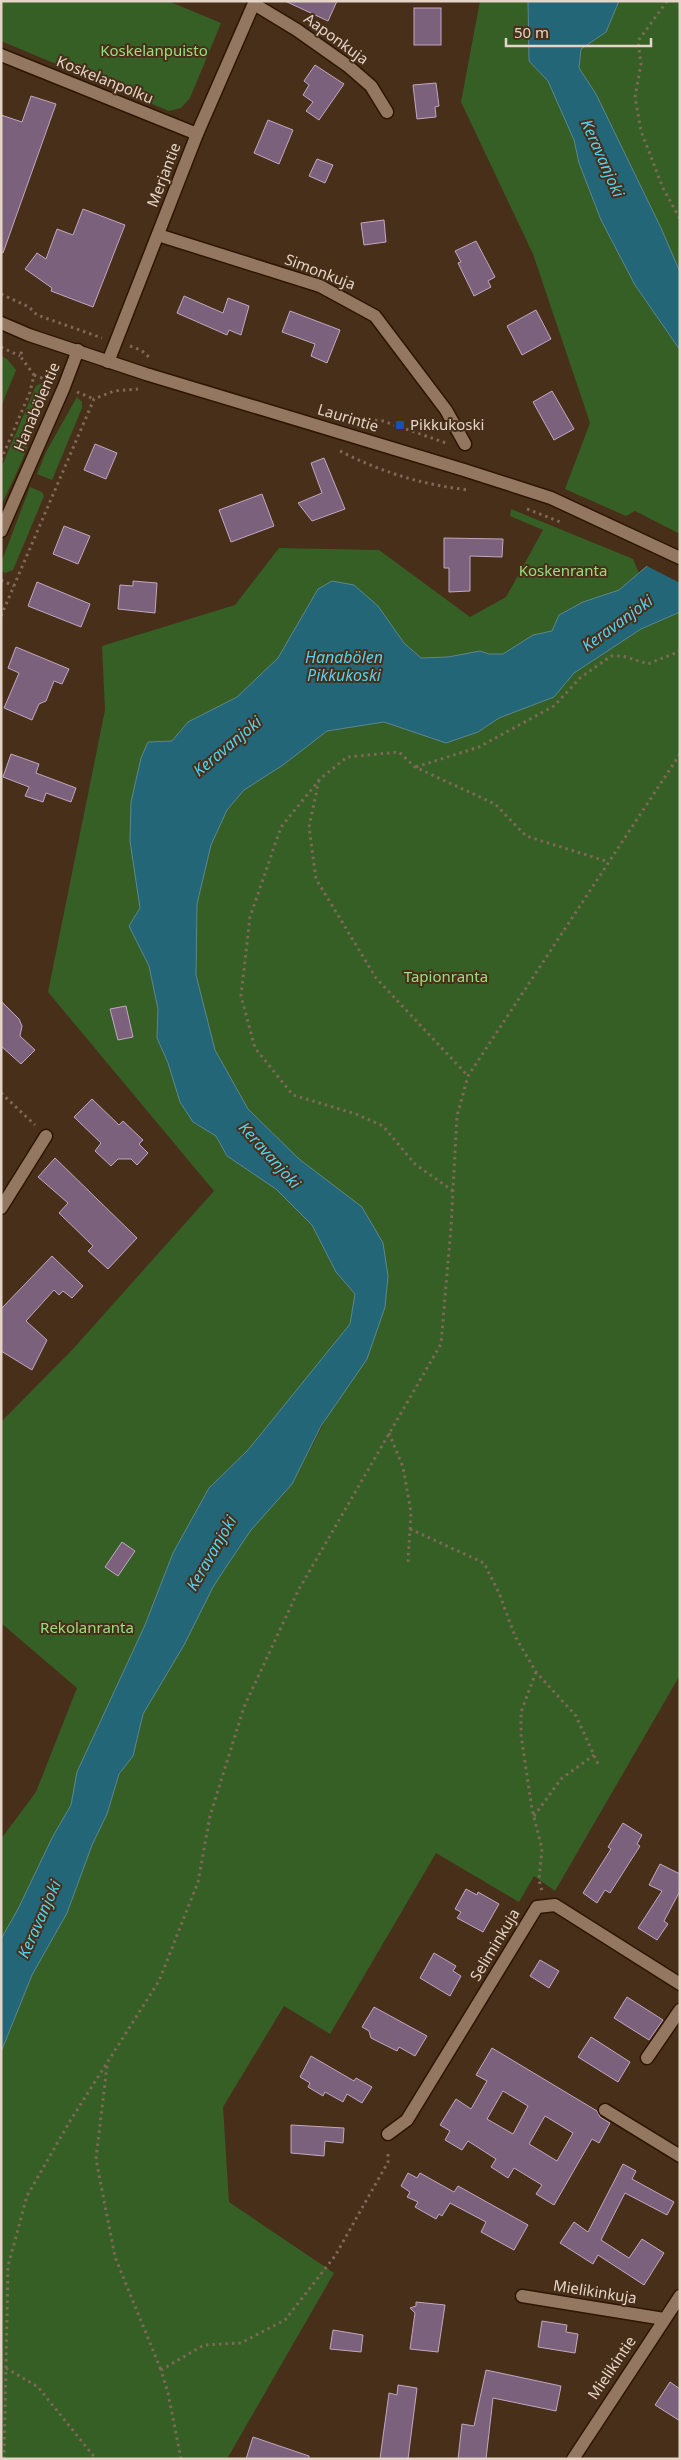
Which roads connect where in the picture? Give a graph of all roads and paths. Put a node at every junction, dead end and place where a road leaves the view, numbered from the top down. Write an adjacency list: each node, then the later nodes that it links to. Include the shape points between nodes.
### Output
1 (667, 1): 6 (path, via 638,41 641,64 635,97 641,131 663,188)
2 (254, 3): 4 (street, Aaponkuja, via 354,71 371,86); 5 (street, Merjantie)
3 (1, 55): 5 (street, Koskelanpolku)
4 (387, 112)
5 (197, 134): 7 (street, Merjantie)
6 (680, 219)
7 (158, 235): 15 (street, Merjantie); 17 (street, Simonkuja, via 320,286 375,316 446,410)
8 (1, 294): 10 (path, via 29,307 37,315)
9 (1, 323): 10 (street, Laurintie)
10 (29, 336): 12 (street, Laurintie); 13 (path)
11 (1, 347): 13 (path)
12 (78, 350): 15 (street, Laurintie); 23 (street, Hanabölentie)
13 (20, 356): 19 (path, via 34,375)
14 (151, 359): 16 (path)
15 (108, 362): 16 (street, Laurintie)
16 (146, 374): 24 (street, Laurintie, via 550,498); 26 (path, via 141,389 114,391 94,399)
17 (465, 444)
18 (335, 448): 20 (path, via 368,465 422,483)
19 (1, 460)
20 (475, 490)
21 (522, 507): 22 (path)
22 (566, 524)
23 (1, 531)
24 (680, 558)
25 (1, 580): 26 (path)
26 (14, 586): 27 (path)
27 (1, 616)
28 (680, 651): 30 (path, via 648,664 623,656 611,656 580,678 554,706 479,747)
29 (680, 754): 32 (path)
30 (415, 767): 31 (path, via 399,752 347,756); 32 (path, via 495,804 526,836)
31 (320, 779): 33 (path, via 309,827 316,879 376,978); 36 (path, via 280,827 250,917 241,996 255,1048 292,1096 356,1114 383,1126 415,1164)
32 (609, 862): 33 (path)
33 (468, 1076): 36 (path, via 457,1116)
34 (1, 1092): 35 (path)
35 (46, 1136): 37 (street)
36 (453, 1191): 38 (path, via 441,1344)
37 (1, 1208)
38 (389, 1433): 39 (path, via 403,1467 411,1512); 49 (path, via 298,1591 244,1707 210,1816 198,1882 159,1981)
39 (410, 1528): 40 (path); 41 (path, via 484,1563 515,1636)
40 (408, 1562)
41 (536, 1672): 42 (path, via 576,1716); 44 (path, via 521,1712 521,1735)
42 (594, 1755): 43 (path); 44 (path, via 561,1780)
43 (599, 1766)
44 (534, 1817): 45 (path, via 542,1849 540,1880)
45 (545, 1906): 46 (street, via 555,1905); 51 (street, Seliminkuja, via 537,1907 407,2120)
46 (680, 1984)
47 (680, 2010): 48 (street)
48 (647, 2058)
49 (107, 2066): 56 (path, via 70,2121 27,2196 8,2266); 57 (path, via 96,2159 114,2257)
50 (605, 2110): 52 (street)
51 (388, 2134): 57 (path, via 388,2162 335,2256 285,2320 241,2343 204,2345)
52 (680, 2156)
53 (522, 2296): 55 (street, Mielikinkuja)
54 (680, 2296): 55 (street, Mielikintie)
55 (664, 2320): 61 (street, Mielikintie)
56 (5, 2368): 58 (path); 59 (path, via 38,2388)
57 (161, 2370): 60 (path)
58 (4, 2459)
59 (96, 2459)
60 (181, 2459)
61 (573, 2459)

